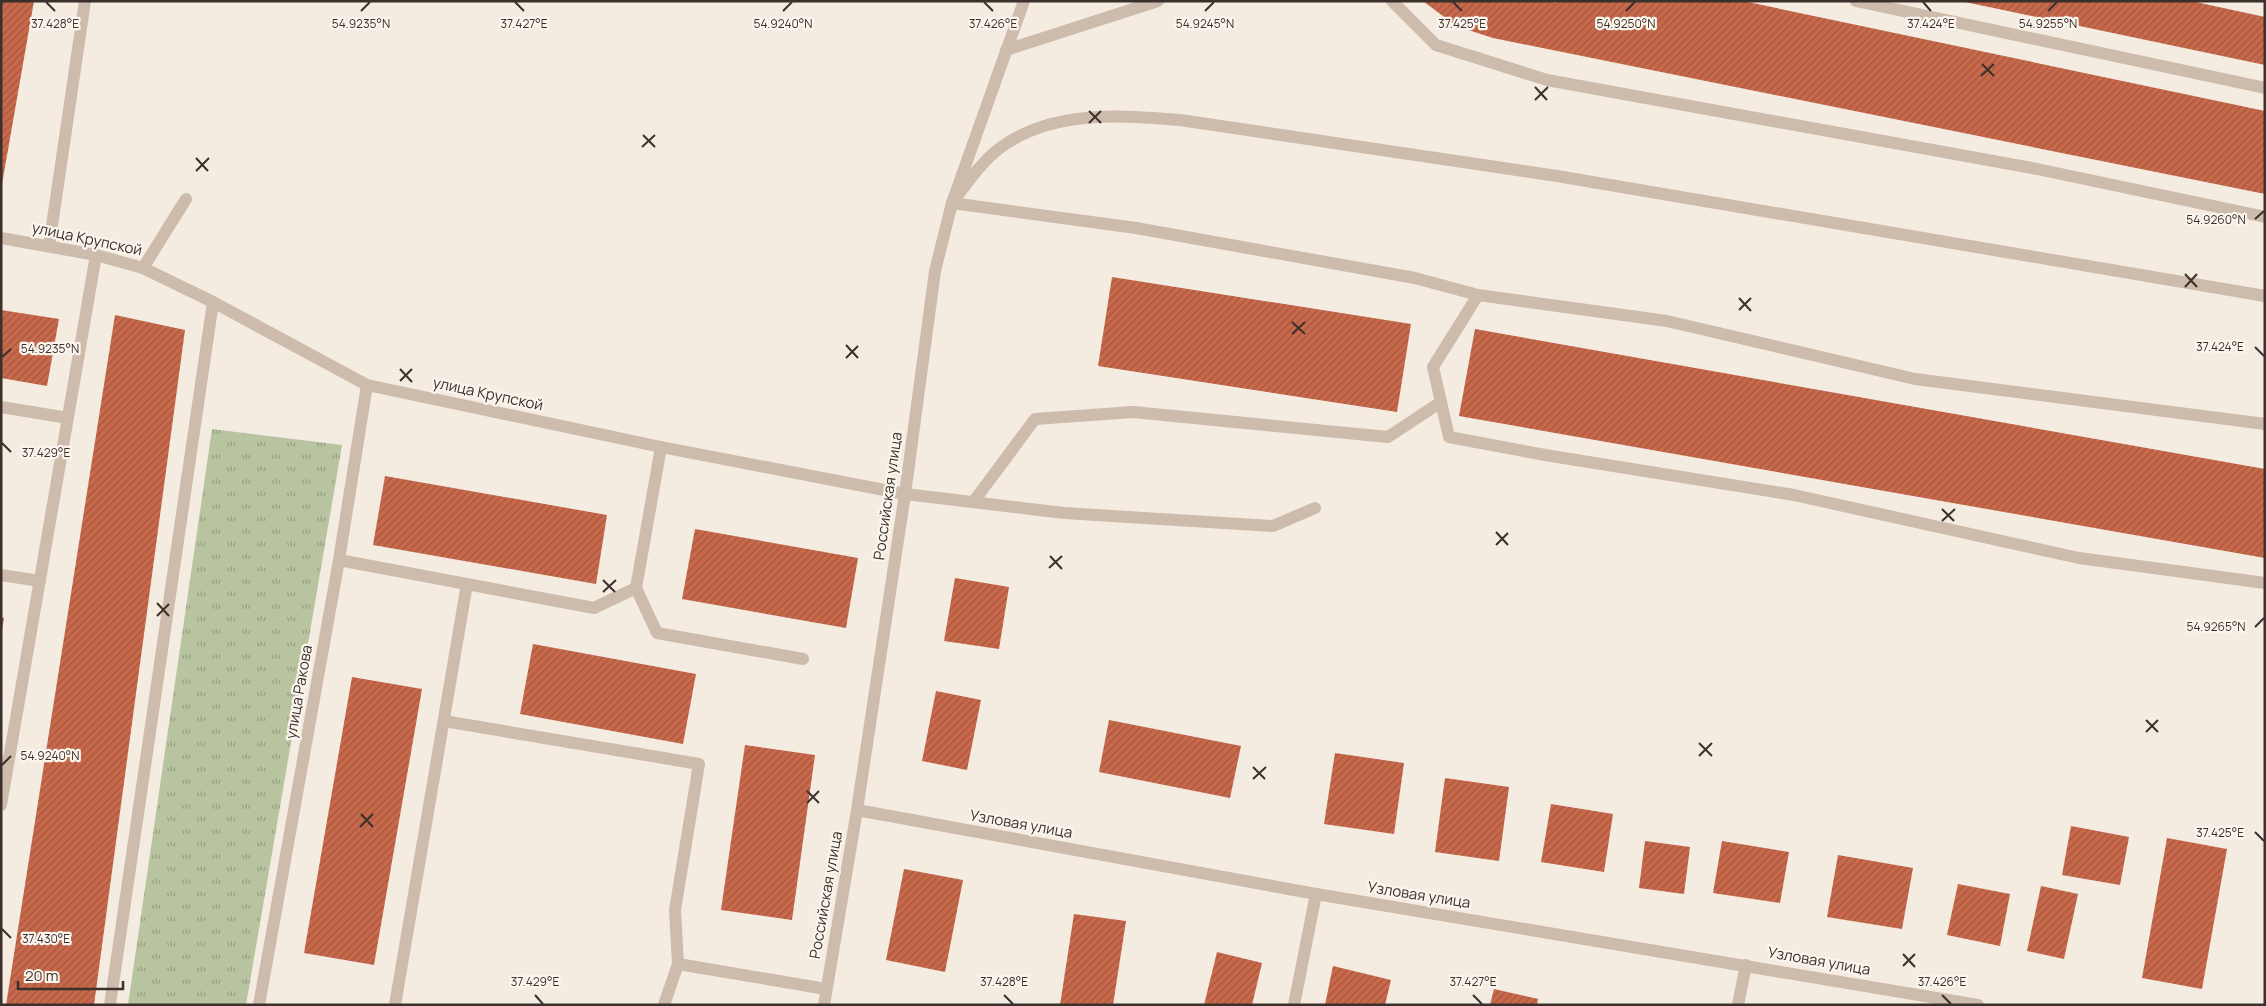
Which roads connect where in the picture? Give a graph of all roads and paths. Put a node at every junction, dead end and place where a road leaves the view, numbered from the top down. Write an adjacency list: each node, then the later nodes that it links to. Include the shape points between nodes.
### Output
1 (85, 1): 12 (street)
2 (1024, 1): 6 (street, Российская улица)
3 (1158, 1): 6 (street)
4 (1392, 1): 10 (street, via 1436,45 1547,80 2037,169)
5 (1856, 1): 7 (street)
6 (1006, 50): 9 (street, Российская улица)
7 (2265, 88)
8 (186, 200): 14 (street)
9 (952, 202): 15 (street, via 1136,228 1415,278); 16 (street, via 999,149 1030,131 1071,119 1123,115 1180,120 1557,176); 24 (street, Российская улица, via 936,271)
10 (2265, 217)
11 (1, 238): 12 (street, улица Крупской)
12 (49, 246): 13 (street, улица Крупской)
13 (96, 255): 14 (street, улица Крупской); 21 (street)
14 (143, 268): 17 (street, улица Крупской)
15 (1478, 295): 19 (street, via 1433,367); 22 (street, via 1667,320 1915,379)
16 (2265, 296)
17 (213, 302): 18 (street, улица Крупской); 41 (street)
18 (367, 385): 23 (street, улица Крупской); 27 (street, улица Ракова)
19 (1441, 402): 25 (street, via 1388,437 1132,412 1036,419); 30 (street, via 1448,437 1794,495 2079,558)
20 (1, 406): 21 (street)
21 (68, 418): 29 (street)
22 (2265, 424)
23 (661, 448): 24 (street, улица Крупской); 32 (street)
24 (905, 494): 25 (street, улица Крупской); 36 (street, Российская улица)
25 (974, 501): 26 (street, улица Крупской, via 1064,513 1273,526)
26 (1315, 508)
27 (339, 560): 31 (street); 42 (street, улица Ракова)
28 (1, 575): 29 (street)
29 (40, 582): 35 (street)
30 (2265, 583)
31 (467, 584): 32 (street, via 594,608); 34 (street)
32 (636, 588): 33 (street, via 657,632)
33 (803, 659)
34 (444, 721): 38 (street, via 698,764 675,910); 43 (street)
35 (1, 805)
36 (857, 810): 37 (street, Узловая улица); 40 (street, Российская улица)
37 (1316, 894): 39 (street, Узловая улица); 46 (street)
38 (678, 964): 40 (street); 44 (street)
39 (1746, 965): 47 (street); 48 (street, Узловая улица)
40 (826, 989): 45 (street, Российская улица)
41 (110, 1005)
42 (259, 1005)
43 (395, 1005)
44 (664, 1005)
45 (824, 1005)
46 (1294, 1005)
47 (1738, 1005)
48 (1978, 1005)

